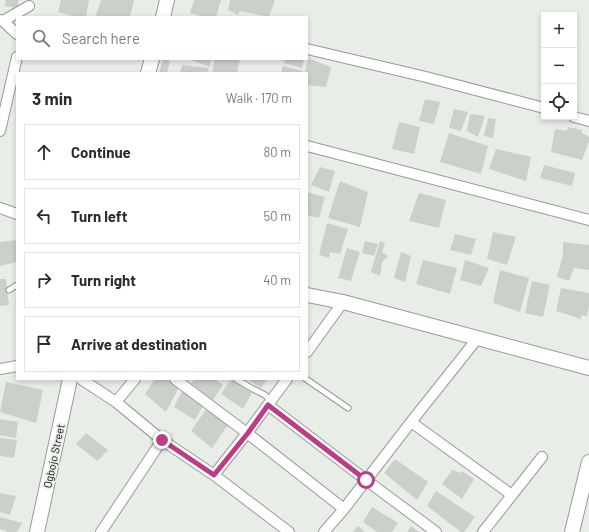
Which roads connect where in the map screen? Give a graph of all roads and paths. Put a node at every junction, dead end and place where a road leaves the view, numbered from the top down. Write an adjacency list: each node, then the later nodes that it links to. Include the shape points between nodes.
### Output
1 (167, 0): 4 (street)
2 (29, 3): 3 (street); 5 (street)
3 (27, 16)
4 (163, 16)
5 (1, 20): 6 (street)
6 (16, 33)
7 (308, 49): 11 (street)
8 (16, 60): 14 (street)
9 (152, 60): 10 (street)
10 (148, 72)
11 (541, 107)
12 (577, 117): 13 (street)
13 (589, 121)
14 (0, 131)
15 (308, 146): 18 (street)
16 (0, 208): 17 (street)
17 (16, 214)
18 (589, 220)
19 (16, 286): 20 (lane)
20 (9, 290)
21 (308, 294): 22 (street)
22 (343, 302): 23 (street); 24 (street)
23 (477, 339): 26 (street); 38 (street)
24 (308, 351)
25 (16, 366): 27 (street)
26 (589, 368)
27 (0, 369)
28 (70, 380): 47 (street, Ogbojo Street)
29 (83, 380): 35 (street)
30 (134, 380): 35 (street)
31 (176, 380): 39 (street)
32 (238, 380): 36 (lane, via 265,395)
33 (286, 380): 36 (street)
34 (307, 380): 37 (lane)
35 (116, 402): 40 (street)
36 (269, 403): 39 (street); 44 (street)
37 (348, 408)
38 (411, 422): 44 (street); 45 (street)
39 (248, 433): 43 (street); 46 (street)
40 (162, 440): 43 (street); 48 (street)
41 (542, 457): 45 (street)
42 (589, 462): 53 (street)
43 (214, 475): 49 (street)
44 (366, 480): 46 (street); 51 (street)
45 (512, 495): 52 (street)
46 (344, 510): 50 (street)
47 (38, 532)
48 (101, 532)
49 (288, 532)
50 (324, 532)
51 (436, 532)
52 (483, 532)
53 (572, 532)

